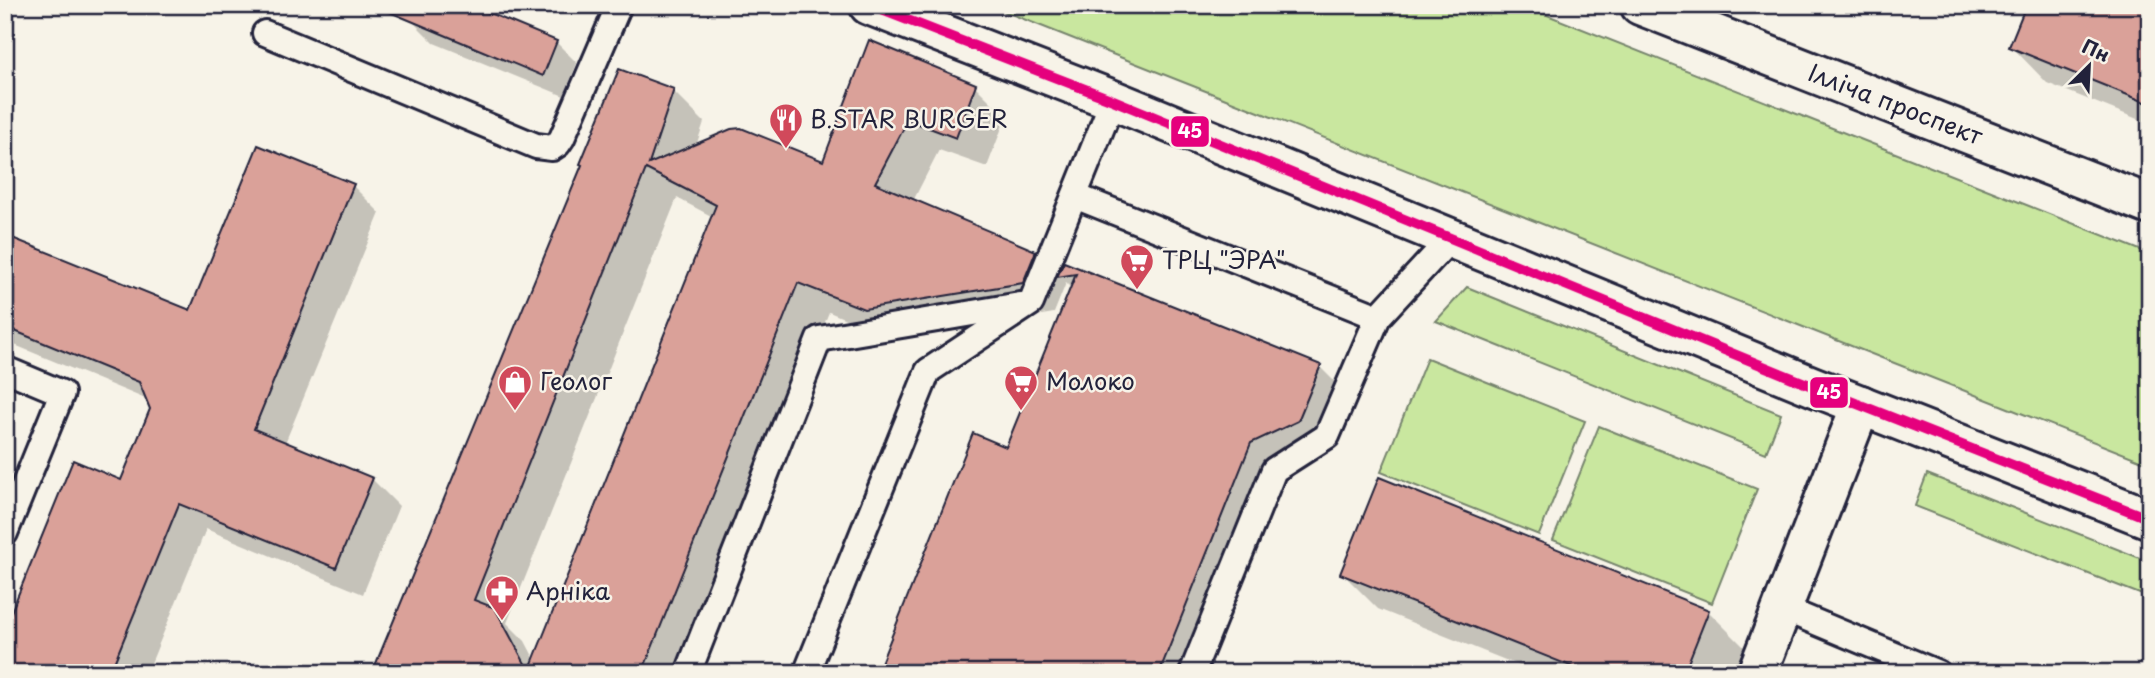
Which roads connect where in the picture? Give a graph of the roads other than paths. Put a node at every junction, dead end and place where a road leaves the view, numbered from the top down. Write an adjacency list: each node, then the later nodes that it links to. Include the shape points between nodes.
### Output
1 (619, 5): 4 (lane, via 562,138 552,148 536,146)
2 (869, 5): 5 (main road)
3 (1640, 5): 7 (main road, Ілліча проспект)
4 (265, 33)
5 (1113, 100): 6 (lane); 8 (main road)
6 (1075, 195): 9 (lane); 10 (lane)
7 (2150, 205)
8 (1451, 238): 10 (lane); 12 (main road)
9 (1031, 303): 16 (lane, via 928,371); 17 (lane, via 820,339)
10 (1378, 317): 18 (lane, via 1327,436 1274,470)
11 (5, 369): 14 (lane, via 62,393)
12 (1861, 405): 13 (main road); 15 (main road)
13 (2150, 519)
14 (5, 533)
15 (1782, 608): 19 (main road); 20 (lane)
16 (807, 671)
17 (688, 673)
18 (1192, 673)
19 (1757, 673)
20 (1938, 673)

